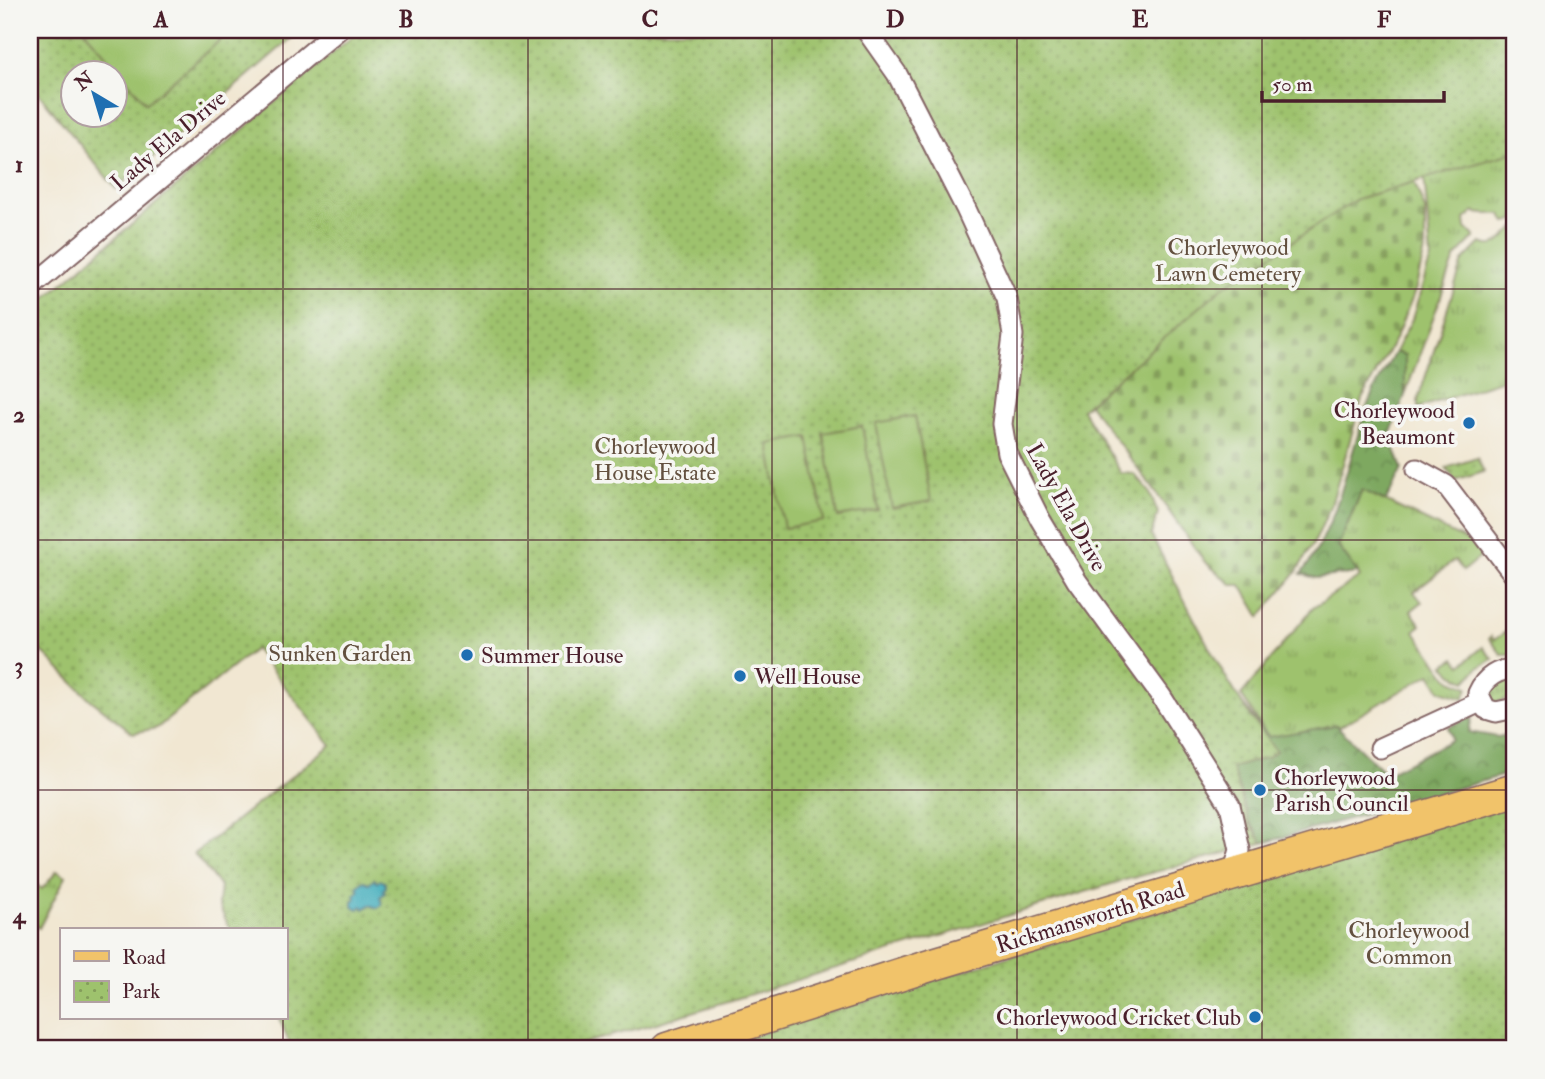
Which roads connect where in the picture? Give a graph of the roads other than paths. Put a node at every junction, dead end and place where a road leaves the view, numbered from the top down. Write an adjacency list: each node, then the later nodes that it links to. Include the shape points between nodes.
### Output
1 (338, 30): 3 (street, Lady Ela Drive)
2 (866, 30): 11 (street, Lady Ela Drive, via 897,74 1007,298 1013,335 1002,424 1007,453 1077,580 1161,696 1230,805 1240,850)
3 (30, 288)
4 (1417, 469): 5 (street, via 1446,485)
5 (1515, 576)
6 (1515, 669): 7 (street, via 1493,674 1483,683 1478,692)
7 (1480, 702): 8 (street, via 1496,712); 9 (street)
8 (1515, 708)
9 (1380, 748)
10 (1515, 790): 11 (main road, Rickmansworth Road)
11 (1233, 873): 12 (main road, Rickmansworth Road)
12 (667, 1049)

